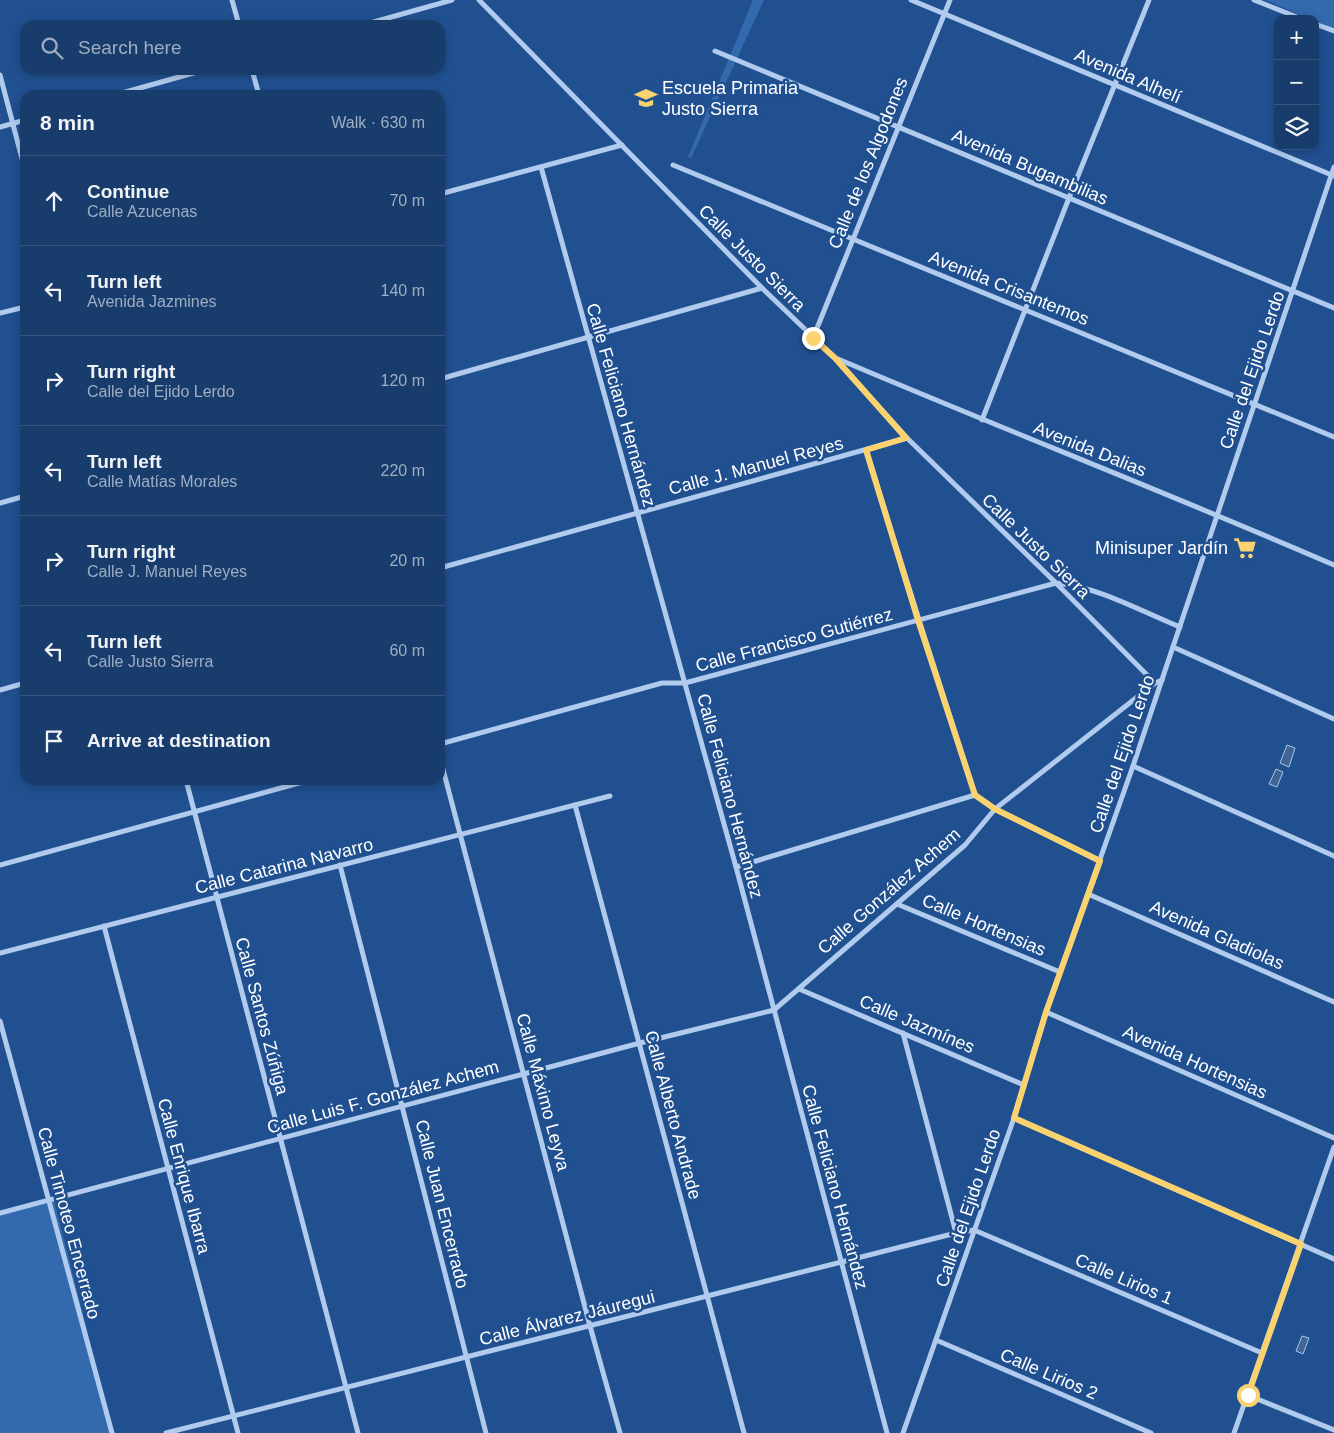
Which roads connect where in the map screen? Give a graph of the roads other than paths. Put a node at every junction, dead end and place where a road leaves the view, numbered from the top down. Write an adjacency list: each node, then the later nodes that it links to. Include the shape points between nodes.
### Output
1 (232, 0): 10 (street)
2 (452, 0): 11 (street)
3 (478, 0): 25 (street, Calle Justo Sierra)
4 (911, 0): 8 (street, Avenida Alhelí)
5 (950, 0): 8 (street, Calle de los Algodones)
6 (1149, 0): 18 (street)
7 (1254, 0): 9 (street)
8 (944, 14): 18 (street, Avenida Alhelí); 24 (street, Calle de los Algodones)
9 (1292, 15)
10 (238, 20)
11 (381, 20)
12 (1319, 25): 13 (street)
13 (1334, 31)
14 (715, 51): 24 (street, Avenida Bugambilias)
15 (0, 75): 22 (street)
16 (186, 75): 19 (street)
17 (253, 75): 20 (street)
18 (1115, 85): 30 (street, Avenida Alhelí); 32 (street)
19 (133, 90)
20 (258, 90)
21 (20, 122): 22 (street)
22 (13, 124): 23 (street); 26 (street)
23 (0, 127)
24 (898, 127): 32 (street, Avenida Bugambilias); 33 (street, Calle de los Algodones)
25 (622, 145): 28 (street); 34 (street, Calle Justo Sierra)
26 (20, 151)
27 (672, 165): 33 (street, Avenida Crisantemos)
28 (541, 167): 31 (street); 40 (street, Calle Feliciano Hernández)
29 (1334, 167): 30 (street, Calle del Ejido Lerdo)
30 (1333, 176): 35 (street, Calle del Ejido Lerdo)
31 (445, 193)
32 (1069, 198): 35 (street, Avenida Bugambilias); 38 (street)
33 (852, 239): 38 (street, Avenida Crisantemos); 41 (street, Calle de los Algodones)
34 (762, 288): 40 (street); 41 (street, Calle Justo Sierra)
35 (1293, 291): 37 (street, Avenida Bugambilias); 44 (street, Calle del Ejido Lerdo)
36 (20, 308): 39 (street)
37 (1334, 308)
38 (1025, 310): 44 (street, Avenida Crisantemos); 45 (street)
39 (0, 313)
40 (588, 338): 43 (street); 51 (street, Calle Feliciano Hernández)
41 (813, 338): 42 (street, Calle Justo Sierra)
42 (835, 358): 45 (street, Avenida Dalias); 47 (street, Calle Justo Sierra)
43 (445, 378)
44 (1255, 404): 46 (street, Avenida Crisantemos); 52 (street, Calle del Ejido Lerdo)
45 (982, 420): 52 (street, Avenida Dalias)
46 (1334, 437)
47 (906, 438): 48 (street, Calle J. Manuel Reyes); 55 (street, Calle Justo Sierra)
48 (866, 450): 51 (street, Calle J. Manuel Reyes); 56 (street)
49 (20, 497): 50 (street)
50 (0, 503)
51 (637, 513): 54 (street, Calle J. Manuel Reyes); 62 (street, Calle Feliciano Hernández)
52 (1218, 515): 53 (street, Avenida Dalias); 57 (street, Calle del Ejido Lerdo)
53 (1334, 565)
54 (445, 567)
55 (1056, 583): 56 (street, Calle Francisco Gutiérrez); 57 (street, Calle Francisco Gutiérrez, via 1074,585 1112,598); 60 (street, Calle Justo Sierra)
56 (918, 620): 62 (street, Calle Francisco Gutiérrez); 70 (street)
57 (1180, 627): 58 (street, Calle del Ejido Lerdo)
58 (1172, 647): 59 (street, Calle del Ejido Lerdo); 64 (street)
59 (1162, 680): 60 (street, Calle González Achem); 66 (street, Calle del Ejido Lerdo)
60 (1155, 683): 73 (street, Calle González Achem)
61 (20, 684): 63 (street)
62 (685, 684): 65 (street, Calle Francisco Gutiérrez, via 662,683); 80 (street, Calle Feliciano Hernández)
63 (0, 690)
64 (1334, 719)
65 (445, 743)
66 (1133, 766): 76 (street); 77 (street, Calle del Ejido Lerdo)
67 (445, 777): 75 (street, Calle Máximo Leyva)
68 (187, 785): 74 (street, Calle Santos Zúñiga)
69 (292, 785): 74 (street)
70 (975, 795): 73 (street); 80 (street)
71 (610, 796): 72 (street, Calle Catarina Navarro)
72 (575, 805): 75 (street, Calle Catarina Navarro); 93 (street, Calle Alberto Andrade)
73 (995, 809): 77 (street); 83 (street, Calle González Achem, via 965,845)
74 (194, 812): 78 (street); 82 (street, Calle Santos Zúñiga)
75 (460, 834): 79 (street, Calle Catarina Navarro); 94 (street, Calle Máximo Leyva)
76 (1334, 856)
77 (1100, 861): 81 (street, Calle del Ejido Lerdo)
78 (0, 865)
79 (340, 865): 82 (street, Calle Catarina Navarro); 96 (street, Calle Juan Encerrado)
80 (736, 867): 89 (street, Calle Feliciano Hernández)
81 (1088, 894): 86 (street, Calle del Ejido Lerdo); 88 (street, Avenida Gladiolas)
82 (217, 897): 84 (street, Calle Catarina Navarro); 98 (street, Calle Santos Zúñiga)
83 (897, 904): 86 (street, Calle Hortensias); 87 (street, Calle González Achem)
84 (104, 926): 85 (street, Calle Catarina Navarro); 101 (street, Calle Enrique Ibarra)
85 (0, 953)
86 (1060, 972): 90 (street, Calle del Ejido Lerdo)
87 (799, 989): 89 (street, Calle González Achem); 92 (street, Calle Jazmínes)
88 (1334, 1002)
89 (774, 1010): 93 (street, Calle Luis F. González Achem); 108 (street, Calle Feliciano Hernández)
90 (1046, 1012): 95 (street, Calle del Ejido Lerdo); 99 (street, Avenida Hortensias)
91 (0, 1021): 102 (street, Calle Timoteo Encerrado)
92 (903, 1033): 95 (street, Calle Jazmínes); 105 (street)
93 (640, 1043): 94 (street, Calle Luis F. González Achem); 109 (street, Calle Alberto Andrade)
94 (523, 1074): 96 (street, Calle Luis F. González Achem); 110 (street, Calle Máximo Leyva)
95 (1024, 1085): 97 (street, Calle del Ejido Lerdo)
96 (402, 1106): 98 (street, Calle Luis F. González Achem); 113 (street, Calle Juan Encerrado)
97 (1014, 1118): 104 (street, Calle del Ejido Lerdo); 106 (street)
98 (280, 1138): 101 (street, Calle Luis F. González Achem); 114 (street, Calle Santos Zúñiga)
99 (1334, 1138)
100 (1334, 1147): 106 (street)
101 (168, 1168): 102 (street, Calle Luis F. González Achem); 116 (street, Calle Enrique Ibarra)
102 (48, 1200): 103 (street, Calle Luis F. González Achem); 118 (street, Calle Timoteo Encerrado)
103 (0, 1213)
104 (974, 1230): 105 (street, Calle Álvarez Jáuregui); 111 (street, Calle del Ejido Lerdo); 112 (street, Calle Lirios 1)
105 (956, 1233): 108 (street, Calle Álvarez Jáuregui)
106 (1301, 1244): 107 (street); 112 (street)
107 (1334, 1259)
108 (841, 1262): 109 (street, Calle Álvarez Jáuregui); 125 (street, Calle Feliciano Hernández)
109 (707, 1296): 110 (street, Calle Álvarez Jáuregui); 124 (street, Calle Alberto Andrade)
110 (590, 1326): 113 (street, Calle Álvarez Jáuregui); 123 (street, Calle Máximo Leyva)
111 (936, 1340): 126 (street, Calle del Ejido Lerdo); 127 (street, Calle Lirios 2)
112 (1262, 1353): 115 (street)
113 (467, 1357): 114 (street, Calle Álvarez Jáuregui); 122 (street, Calle Juan Encerrado)
114 (346, 1387): 116 (street, Calle Álvarez Jáuregui); 121 (street, Calle Santos Zúñiga)
115 (1248, 1395): 117 (street); 128 (street)
116 (233, 1416): 119 (street, Calle Álvarez Jáuregui); 120 (street, Calle Enrique Ibarra)
117 (1334, 1430)
118 (112, 1433)
119 (166, 1433)
120 (238, 1433)
121 (358, 1433)
122 (486, 1433)
123 (620, 1433)
124 (744, 1433)
125 (886, 1433)
126 (903, 1433)
127 (1151, 1433)
128 (1234, 1433)

